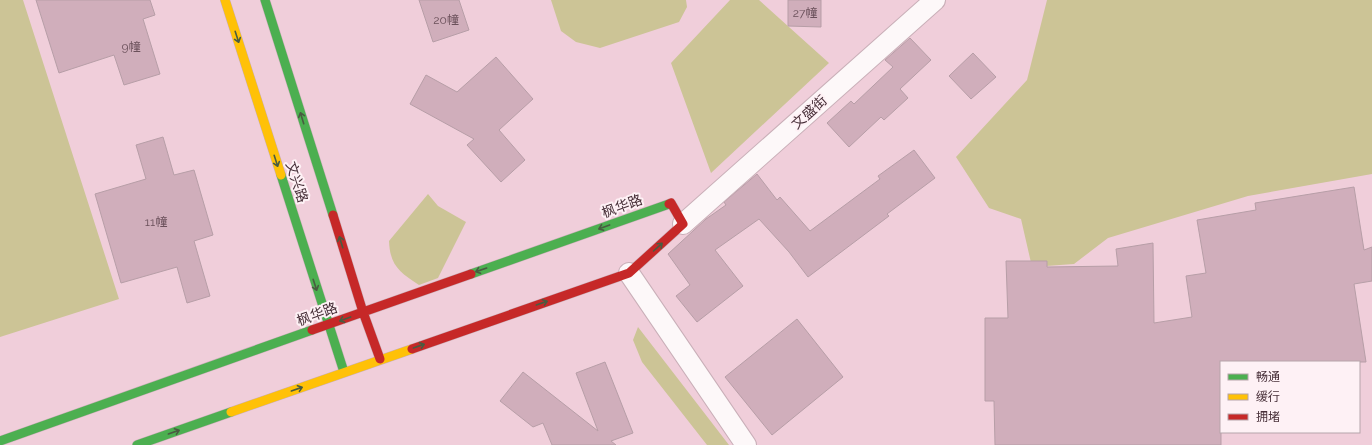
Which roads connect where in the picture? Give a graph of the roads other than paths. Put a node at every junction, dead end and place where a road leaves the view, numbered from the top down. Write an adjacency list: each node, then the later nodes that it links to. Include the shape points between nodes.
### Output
1 (225, 0): 7 (street, 文兴路, one-way to 7)
2 (266, 0): 6 (street, 文兴路, one-way to 2)
3 (935, 0): 4 (street, 文盛街)
4 (684, 224): 5 (street, one-way to 4); 6 (street, 枫华路, one-way to 6, via 670,203)
5 (628, 273): 8 (street, one-way to 5); 12 (street)
6 (363, 312): 7 (street, 枫华路, one-way to 7); 8 (street, 文兴路)
7 (328, 325): 9 (street, 文兴路); 10 (street, 枫华路)
8 (380, 359): 9 (street)
9 (344, 372): 11 (street, one-way to 9)
10 (0, 441)
11 (137, 445)
12 (746, 445)

